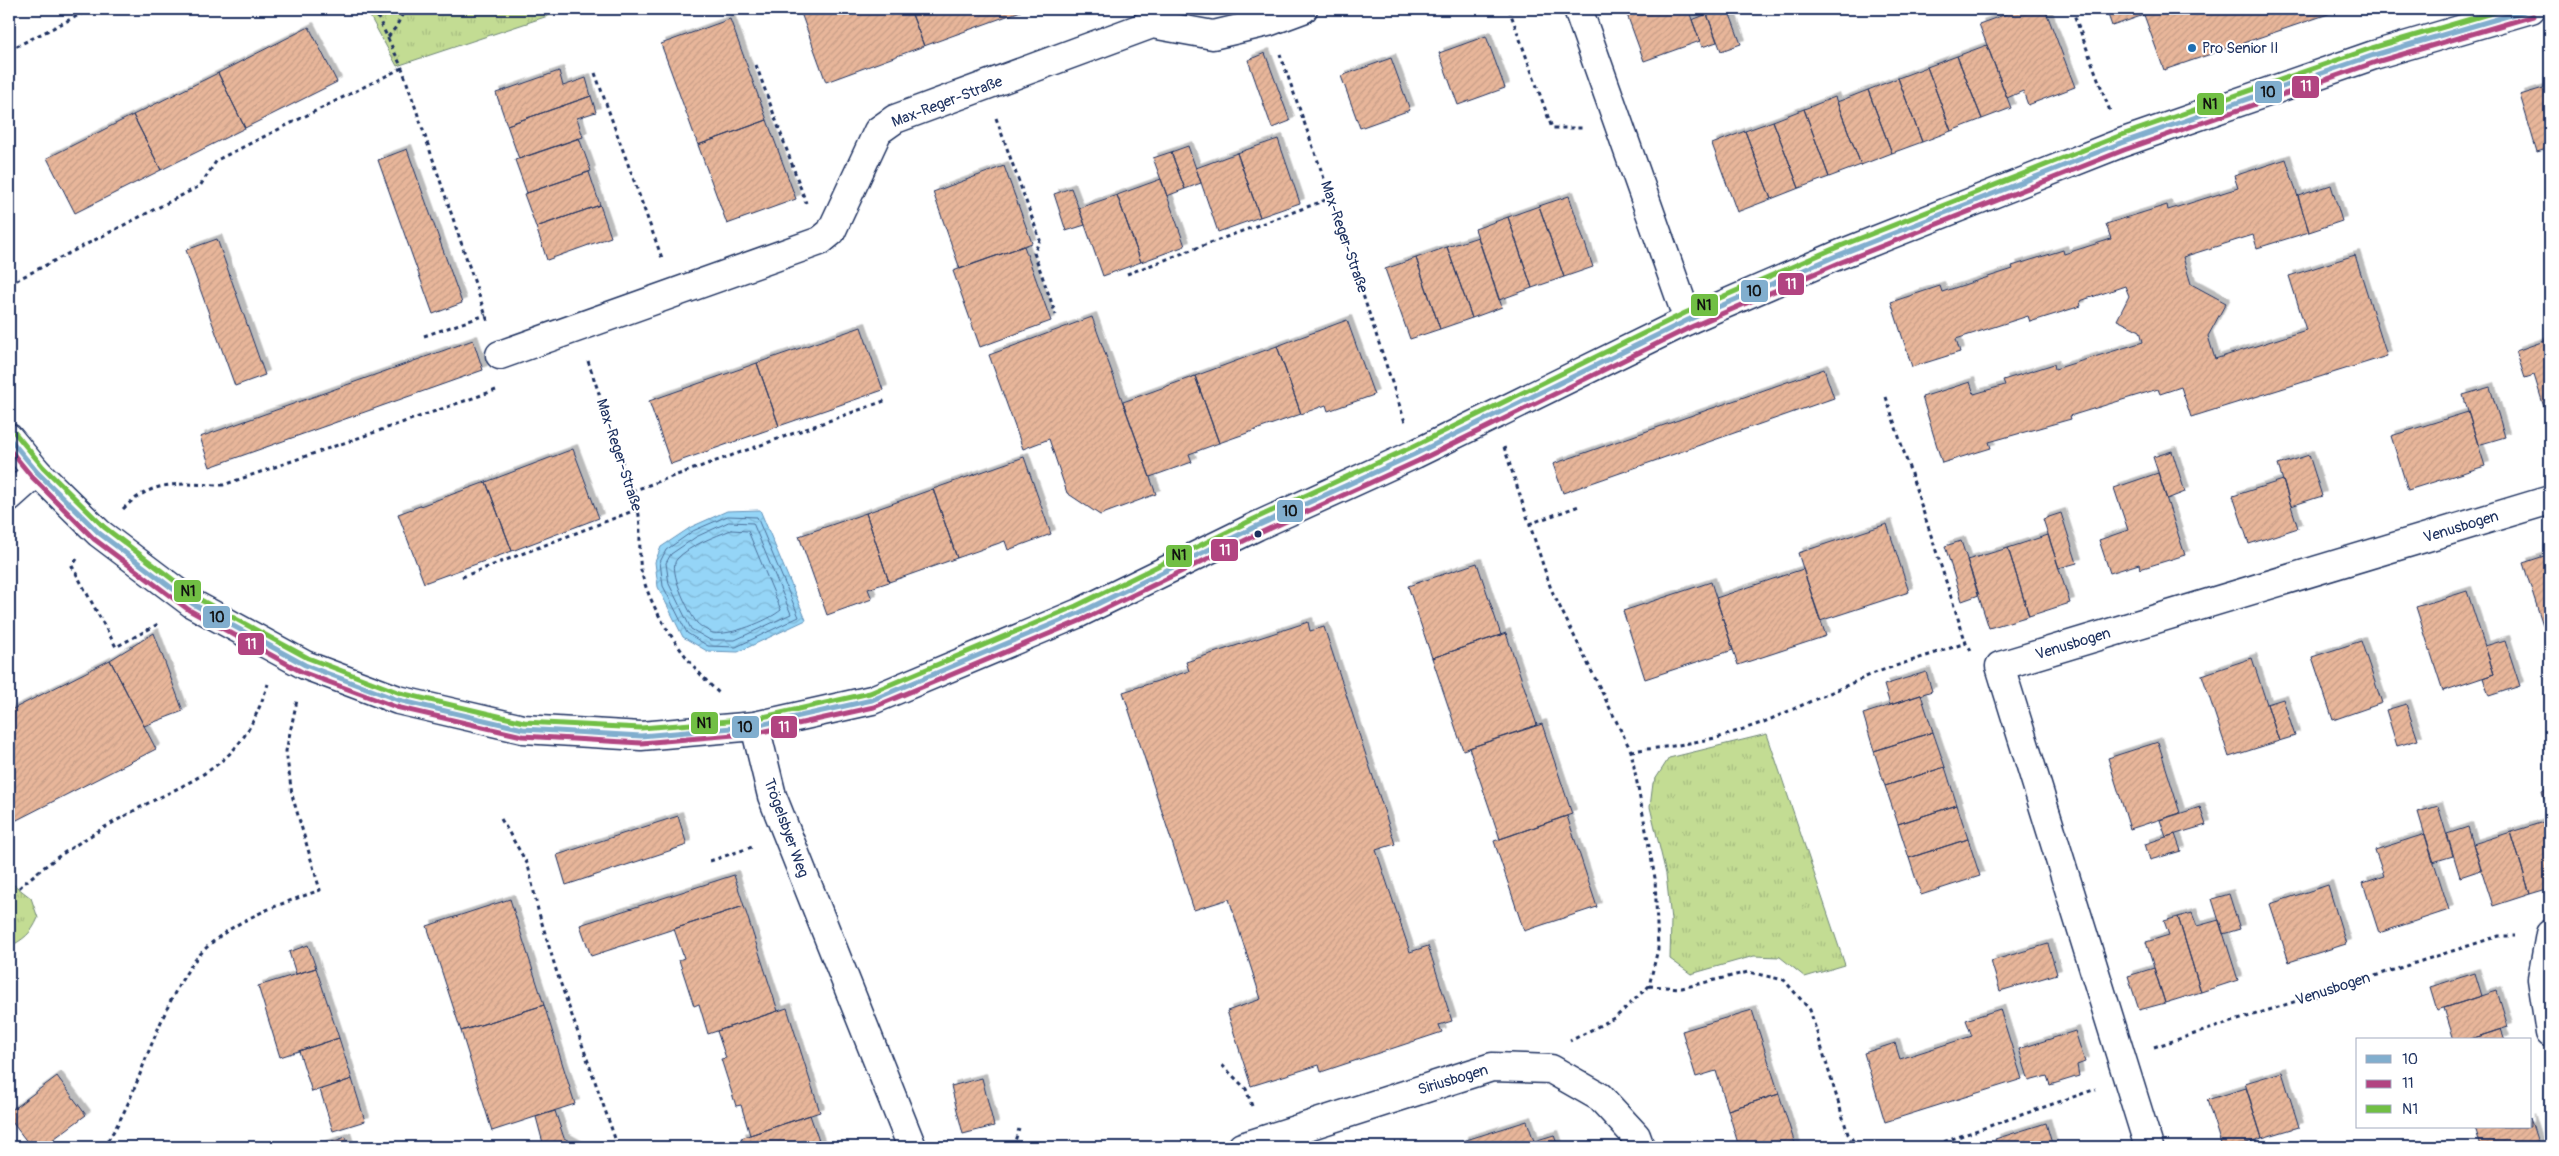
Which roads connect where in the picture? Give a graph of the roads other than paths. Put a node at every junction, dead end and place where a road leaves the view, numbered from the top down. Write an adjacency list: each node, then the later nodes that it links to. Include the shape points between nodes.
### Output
1 (1303, 9): 5 (street, Max-Reger-Straße, via 1268,22 1212,36 1152,24 895,119 878,131 831,232 820,241)
2 (1578, 9): 4 (street)
3 (2531, 9): 4 (street, via 2374,56 2121,142 1836,256)
4 (1688, 320): 10 (street, via 1079,613 881,696)
5 (500, 355)
6 (9, 438): 7 (street)
7 (37, 472): 8 (street); 10 (street, via 99,533 193,604 305,665 398,700 522,730 641,736)
8 (9, 497)
9 (2550, 500): 16 (street, Venusbogen, via 2000,666)
10 (755, 726): 14 (street, Trögelsbyer Weg, via 772,796)
11 (2550, 935): 12 (street, via 2542,979)
12 (2550, 1033)
13 (1253, 1144): 15 (street, Siriusbogen, via 1492,1067 1551,1070 1600,1098 1636,1136)
14 (912, 1147)
15 (1640, 1147)
16 (2149, 1147)

